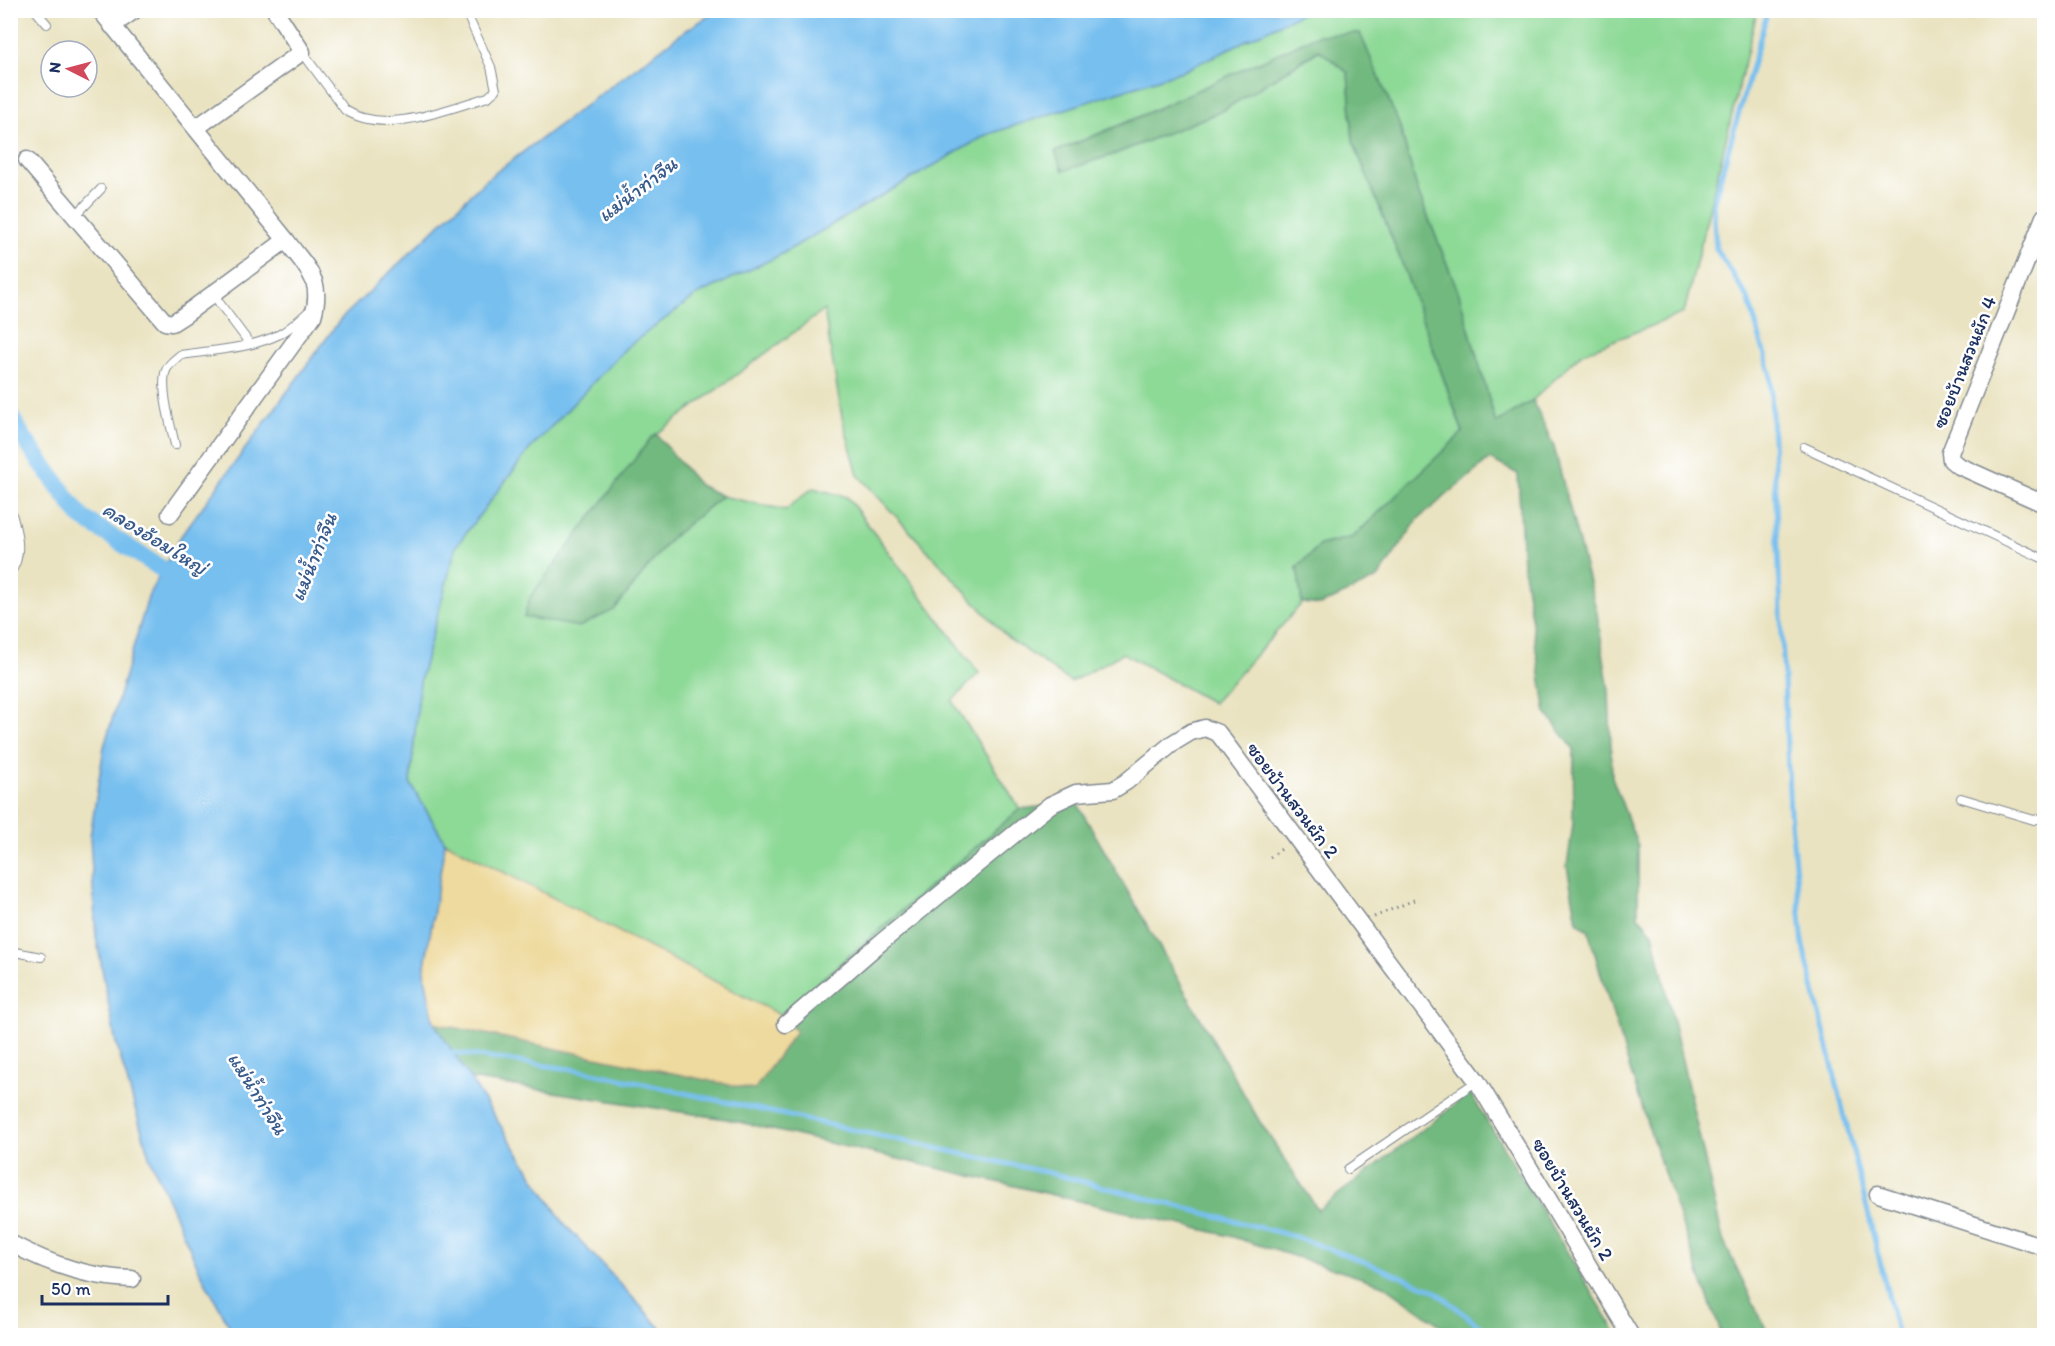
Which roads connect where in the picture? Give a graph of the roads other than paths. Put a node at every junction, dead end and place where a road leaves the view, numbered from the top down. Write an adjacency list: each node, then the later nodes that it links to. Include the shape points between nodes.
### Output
1 (35, 10): 8 (lane)
2 (100, 10): 9 (street)
3 (135, 10): 9 (street)
4 (275, 10): 10 (street)
5 (371, 10): 6 (lane)
6 (379, 10)
7 (465, 10): 10 (lane, via 491,67 496,90 488,97 424,116 390,121 355,116 345,110)
8 (47, 24)
9 (112, 26): 11 (street)
10 (302, 52): 11 (street)
11 (196, 128): 16 (street)
12 (27, 160): 14 (street)
13 (102, 189): 14 (lane)
14 (75, 216): 17 (street, via 165,322 183,316)
15 (2044, 217): 23 (street, ซอยบ้านสวนผัก 4, via 1950,453 1957,465)
16 (286, 240): 17 (street); 18 (street, via 314,278)
17 (212, 294): 19 (lane)
18 (316, 305): 19 (lane, via 278,335); 25 (street, via 313,316)
19 (250, 344): 20 (lane, via 180,355 171,362 165,373)
20 (175, 445)
21 (1804, 447): 26 (lane)
22 (2044, 485): 23 (lane)
23 (2041, 502)
24 (10, 507): 27 (lane, via 18,536 17,555)
25 (170, 514)
26 (2044, 559)
27 (10, 573)
28 (1960, 798): 29 (lane, via 2034,820)
29 (2044, 817)
30 (10, 951): 31 (lane)
31 (41, 957)
32 (786, 1024): 33 (street, ซอยบ้านสวนผัก 2, via 1050,805 1076,794 1113,790 1173,743 1205,728 1218,734)
33 (1477, 1081): 34 (lane); 39 (street, ซอยบ้านสวนผัก 2)
34 (1348, 1169)
35 (1878, 1194): 37 (street)
36 (10, 1243): 38 (street, via 74,1269)
37 (2044, 1246)
38 (132, 1279)
39 (1631, 1335)

